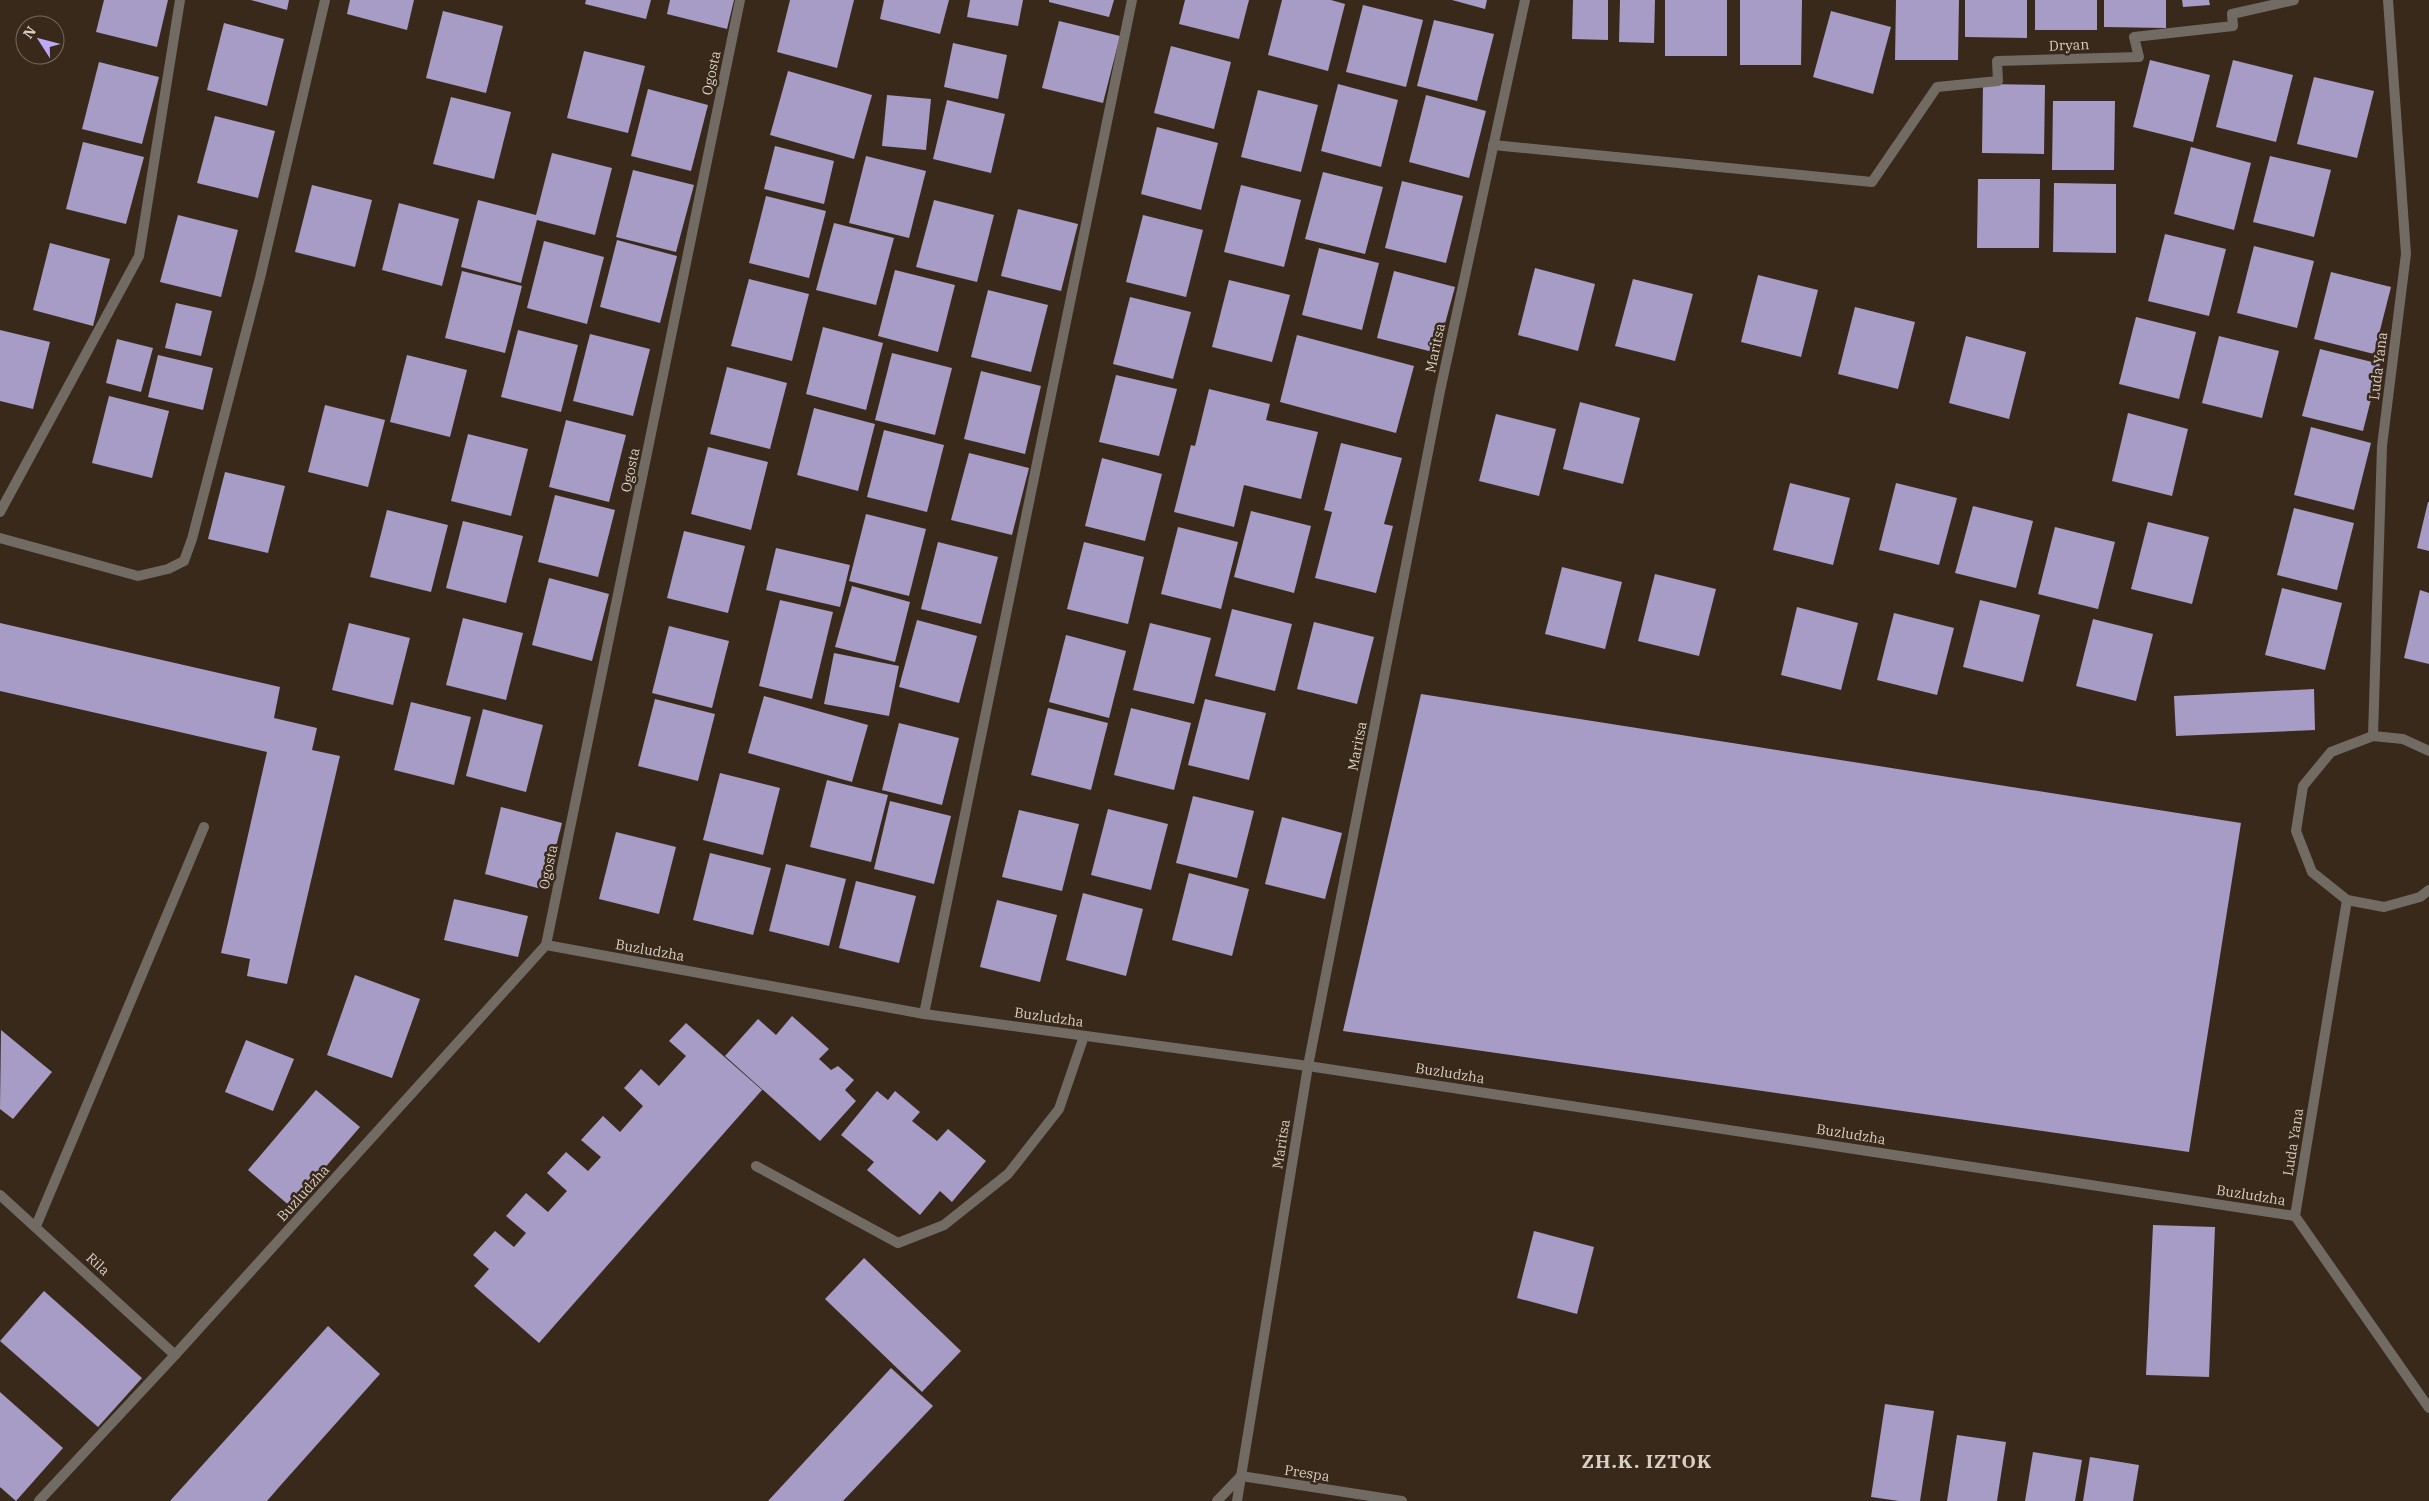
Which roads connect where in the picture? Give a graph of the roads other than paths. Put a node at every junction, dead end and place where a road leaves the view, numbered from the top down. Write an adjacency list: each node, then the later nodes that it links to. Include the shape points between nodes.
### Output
1 (180, 0): 9 (street, via 139,256)
2 (325, 0): 10 (street, via 260,278 184,561 168,569 138,576)
3 (740, 0): 16 (street, Ogosta)
4 (1132, 0): 17 (street)
5 (1525, 0): 8 (street, Maritsa)
6 (2294, 0): 8 (street, Dryan, via 2232,14 2233,26 2134,37 2139,57 1998,61 1998,81 1937,87 1872,182)
7 (2388, 0): 11 (street, Luda Yana, via 2406,254 2382,446)
8 (1493, 145): 19 (street, Maritsa, via 1440,391)
9 (0, 512)
10 (0, 538)
11 (2374, 736): 12 (street, via 2403,739); 15 (street, via 2331,752 2303,786 2296,830 2312,872)
12 (2429, 751)
13 (204, 827): 23 (street)
14 (2429, 890): 15 (street, via 2420,898 2384,907)
15 (2347, 900): 22 (street, Luda Yana)
16 (546, 945): 17 (street, Buzludzha); 24 (street, Buzludzha)
17 (924, 1014): 18 (street, Buzludzha)
18 (1084, 1036): 19 (street, Buzludzha); 20 (street, via 1059,1109 1008,1174 944,1225 898,1243)
19 (1308, 1066): 22 (street, Buzludzha); 26 (street, Maritsa)
20 (756, 1166)
21 (0, 1195): 23 (street, Rila)
22 (2295, 1216): 25 (street)
23 (36, 1226): 24 (street, Rila)
24 (175, 1355): 27 (street, Buzludzha)
25 (2429, 1408)
26 (1241, 1476): 28 (street); 29 (street, Maritsa); 30 (street, Prespa)
27 (39, 1501)
28 (1217, 1501)
29 (1236, 1501)
30 (1402, 1501)

